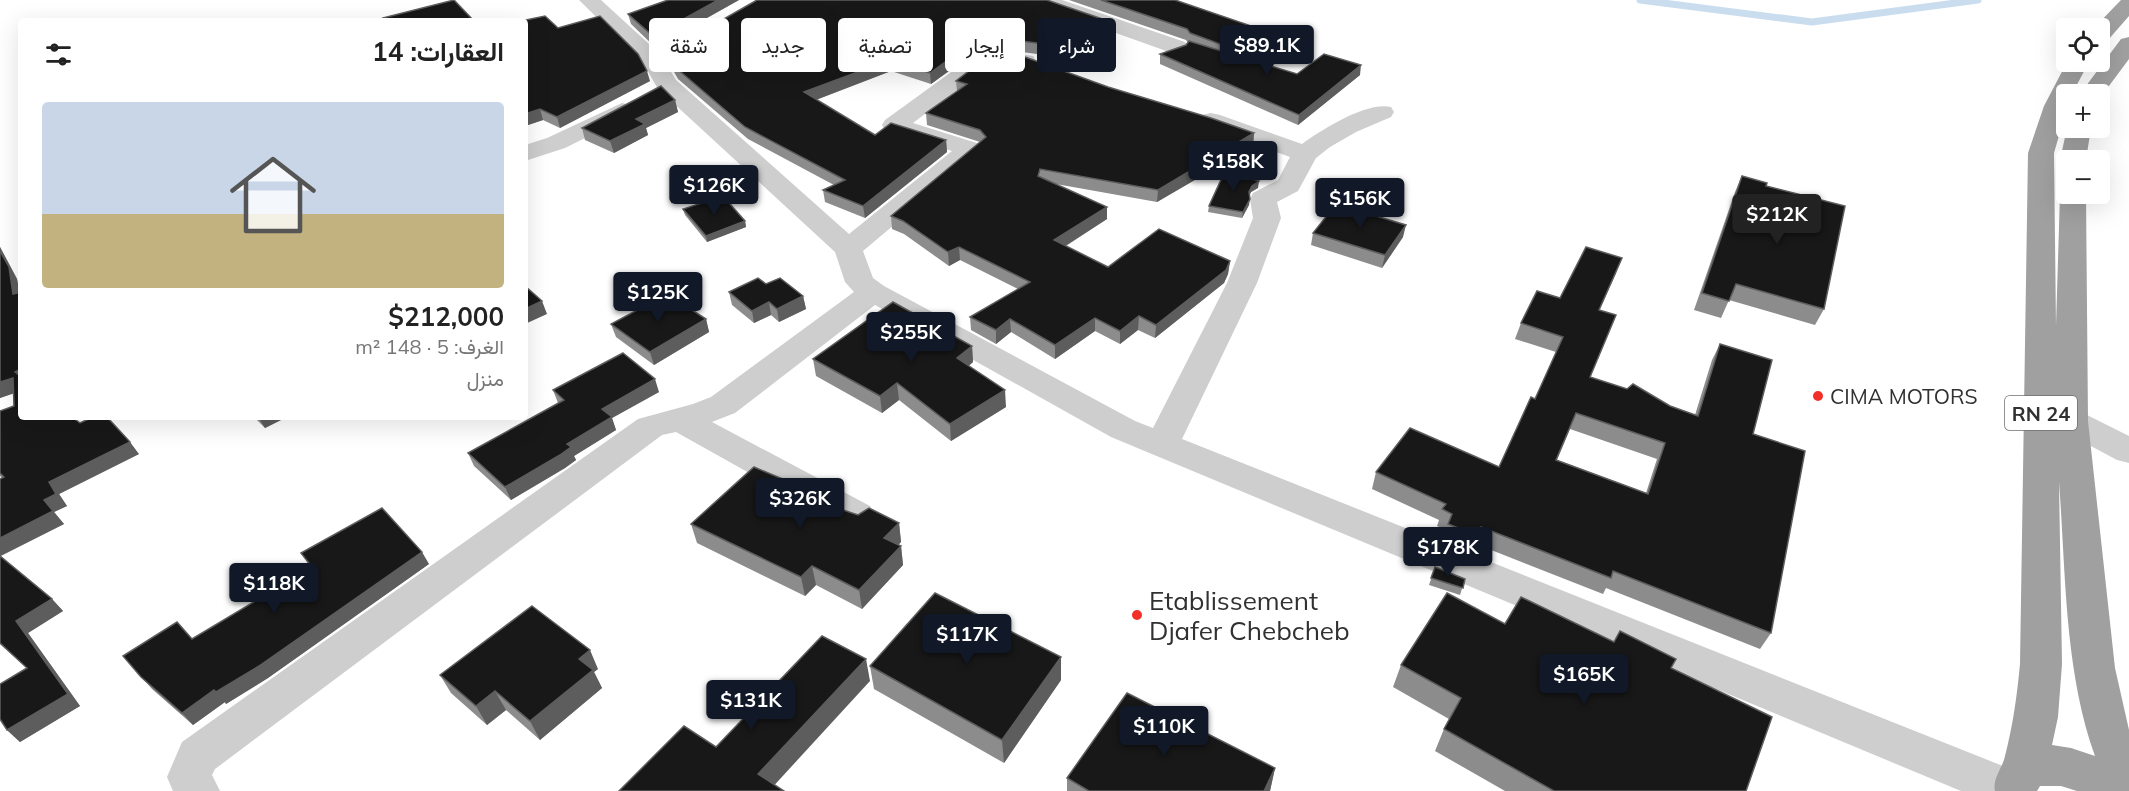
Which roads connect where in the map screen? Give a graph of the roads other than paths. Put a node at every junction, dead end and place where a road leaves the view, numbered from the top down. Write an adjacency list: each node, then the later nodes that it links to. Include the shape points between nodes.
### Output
1 (1042, 0): 6 (street)
2 (596, 2): 9 (street)
3 (2129, 4): 4 (highway)
4 (2110, 24)
5 (2129, 44): 10 (highway)
6 (1177, 47)
7 (1037, 64): 16 (street, via 1000,58 980,62 894,125 971,148)
8 (2071, 72): 23 (highway, RN 24, via 2051,114 2041,153 2041,664 2037,717)
9 (655, 78): 13 (street, via 590,128); 16 (street)
10 (2099, 84)
11 (1382, 111): 14 (street, via 1347,126)
12 (1189, 114): 14 (street)
13 (528, 152)
14 (1305, 154): 20 (street, via 1289,184 1263,199 1267,218 1242,283)
15 (2073, 204): 19 (highway, RN 24)
16 (848, 249): 17 (street, via 860,282)
17 (873, 291): 18 (street, via 723,405 707,413); 20 (street, via 1124,429)
18 (678, 418): 22 (street); 25 (street, via 650,427 198,756 189,777)
19 (2071, 421): 21 (street); 24 (highway, RN 24, via 2097,693)
20 (1162, 445): 23 (street)
21 (2129, 451)
22 (857, 516)
23 (2017, 784): 26 (highway, via 2039,765 2057,765 2079,771)
24 (2129, 789)
25 (197, 791)
26 (2116, 791)

